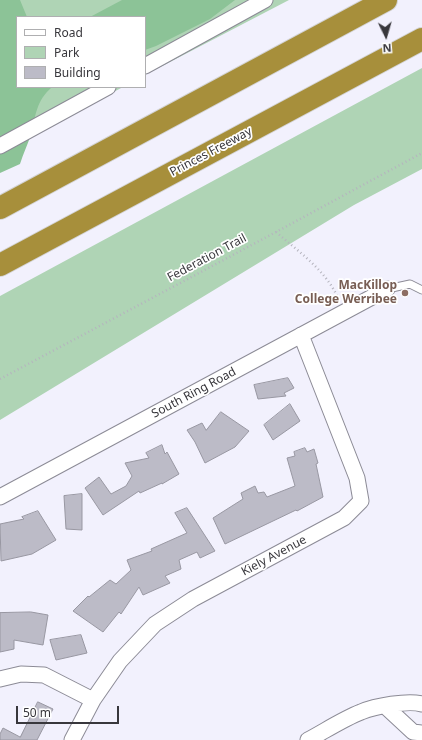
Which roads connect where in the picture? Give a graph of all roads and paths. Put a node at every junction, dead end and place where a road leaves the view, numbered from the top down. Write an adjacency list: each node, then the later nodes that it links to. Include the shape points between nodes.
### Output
1 (266, 0): 4 (street)
2 (386, 0): 8 (highway)
3 (422, 39): 10 (highway, Princes Freeway)
4 (146, 65)
5 (106, 88): 6 (street)
6 (0, 146)
7 (422, 152): 9 (path, Federation Trail)
8 (0, 208)
9 (276, 232): 13 (path, via 318,267 335,290); 15 (path, Federation Trail)
10 (0, 265)
11 (387, 289): 12 (lane, via 410,284); 13 (street, South Ring Road)
12 (422, 290)
13 (344, 312): 14 (street, South Ring Road)
14 (301, 335): 16 (street, South Ring Road); 18 (street, Kiely Avenue, via 357,478 361,501 344,518 193,599 155,624 120,661)
15 (0, 379)
16 (0, 497)
17 (0, 679): 18 (street, via 22,674 44,675)
18 (93, 700): 22 (street, Kiely Avenue)
19 (422, 704): 20 (street)
20 (385, 706): 21 (street, via 413,732); 23 (street, via 361,712)
21 (422, 733)
22 (72, 740)
23 (308, 740)

